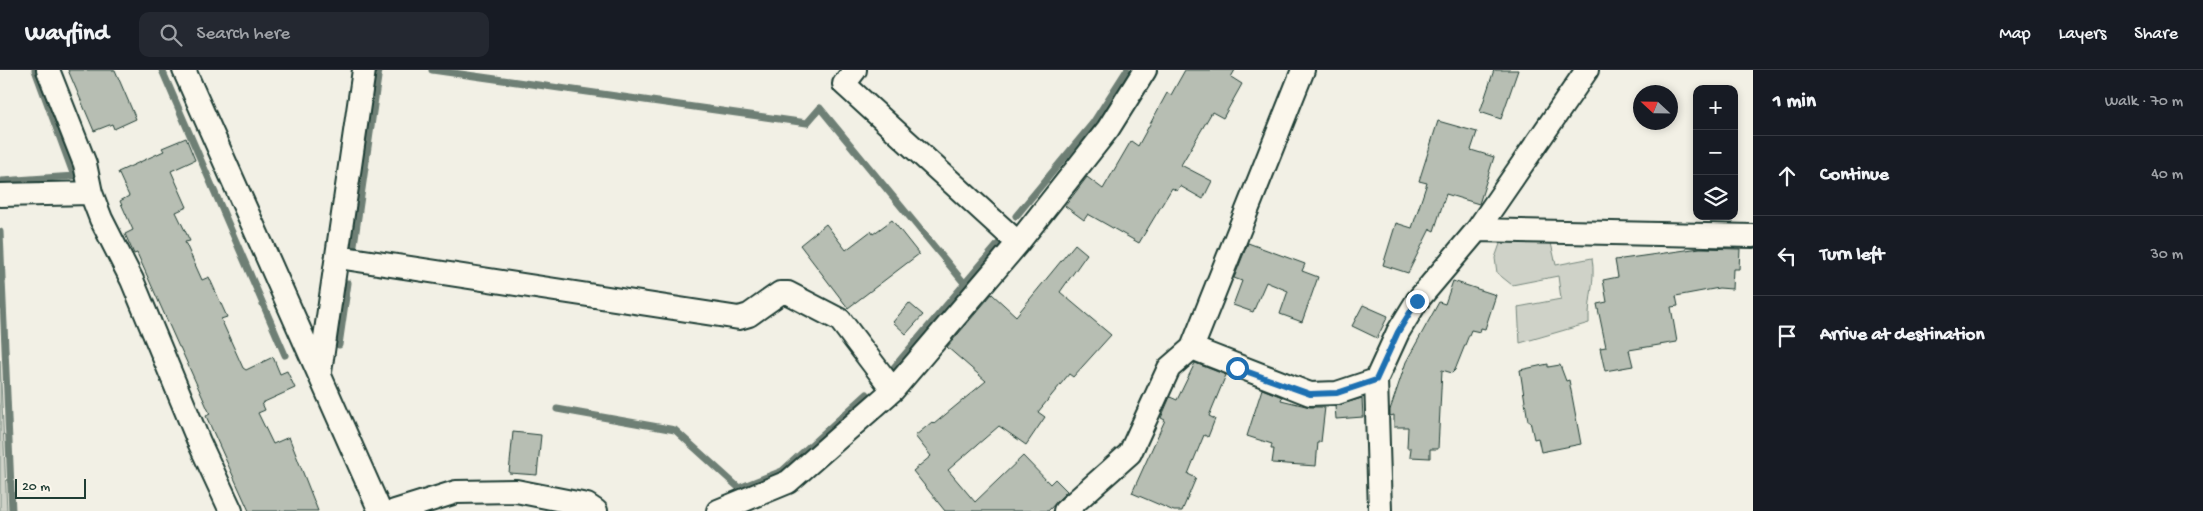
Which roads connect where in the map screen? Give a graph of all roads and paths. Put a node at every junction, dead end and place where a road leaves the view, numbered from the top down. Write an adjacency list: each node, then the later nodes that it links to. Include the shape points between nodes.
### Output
1 (48, 70): 8 (street, via 85,164)
2 (184, 70): 15 (street)
3 (364, 70): 13 (street)
4 (855, 70): 12 (street, via 844,84)
5 (1145, 70): 12 (street, via 1108,129)
6 (1302, 70): 14 (street)
7 (1587, 70): 10 (street)
8 (91, 193): 9 (street); 18 (street)
9 (0, 195)
10 (1477, 230): 11 (street); 16 (street, via 1417,301 1398,332)
11 (1753, 236)
12 (1018, 243): 17 (street)
13 (338, 257): 15 (street); 17 (street, via 738,318 750,315 780,292 788,293 840,320)
14 (1192, 348): 16 (street, via 1310,394 1337,393); 23 (street, via 1169,368 1130,453)
15 (320, 372): 19 (street)
16 (1376, 380): 24 (street)
17 (893, 390): 22 (street, via 788,482)
18 (231, 511)
19 (380, 511)
20 (395, 511): 21 (street, via 456,492 516,491 587,505)
21 (596, 511)
22 (718, 511)
23 (1065, 511)
24 (1380, 511)

